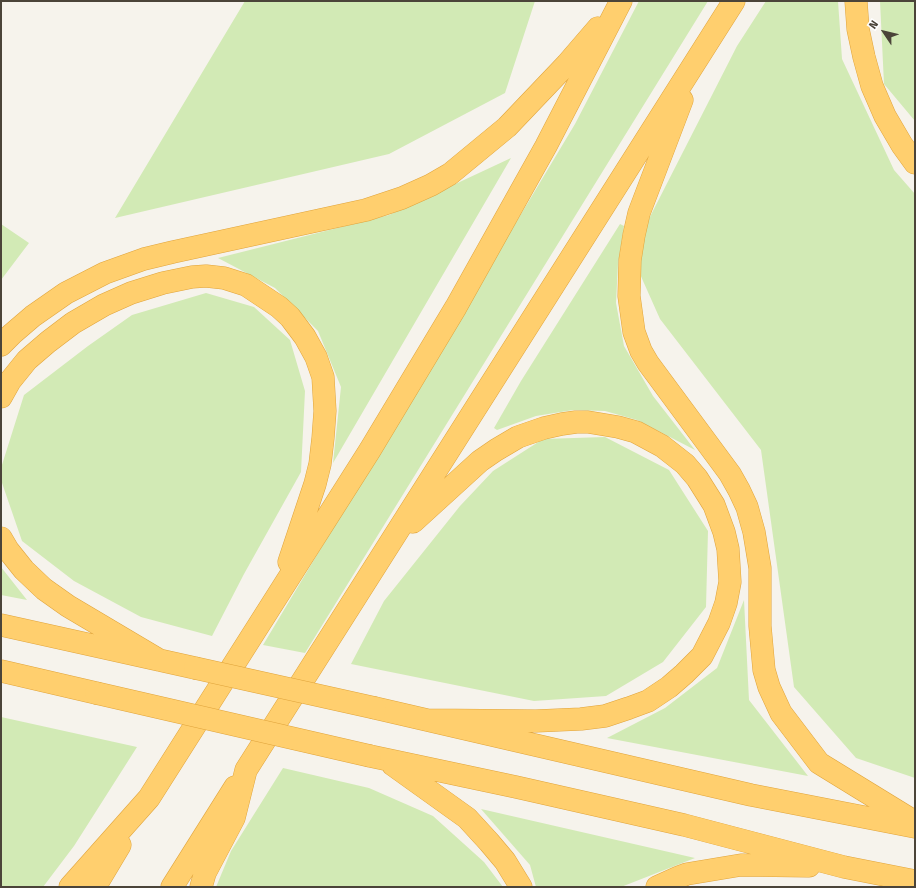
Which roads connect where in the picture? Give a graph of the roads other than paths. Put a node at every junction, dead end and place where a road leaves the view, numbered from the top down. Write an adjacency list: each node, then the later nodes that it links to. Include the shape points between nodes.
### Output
1 (621, 1): 6 (highway, via 567,64 507,127 450,174 402,198 366,210 172,252 105,273 66,293 33,316); 10 (highway, via 546,146 456,306 370,450)
2 (734, 1): 4 (highway)
3 (856, 1): 5 (highway, via 858,29 872,86 885,116)
4 (699, 55): 9 (highway); 20 (highway, via 639,213 630,260 629,296 634,332 648,363 730,474 747,507 760,568 760,626 764,670 781,713 819,763)
5 (915, 163)
6 (1, 345)
7 (1, 397): 10 (highway, via 27,360 48,342 73,323 131,293 156,285 206,276 246,285 279,307 290,317 316,356 323,377 325,411 320,464 315,484)
8 (1, 538): 12 (highway, via 24,570 44,589)
9 (392, 540): 16 (highway, via 480,461 496,450 518,437 544,428 588,422 636,432 662,446 685,464 714,505 728,549 730,582 726,603 702,656 669,687 648,701 605,716 581,719); 18 (highway)
10 (279, 594): 19 (highway)
11 (1, 625): 12 (highway)
12 (158, 660): 16 (highway, bridge)
13 (1, 671): 14 (highway)
14 (28, 677): 15 (highway); 17 (highway, bridge)
15 (1, 680)
16 (428, 720): 21 (highway, via 752,795)
17 (378, 758): 22 (highway, via 676,824); 28 (highway, via 467,818 505,861)
18 (246, 770): 26 (highway); 27 (highway, via 234,818 205,873)
19 (149, 798): 24 (highway); 25 (highway)
20 (915, 822)
21 (915, 828)
22 (844, 867): 23 (highway); 29 (highway, via 741,865 687,874)
23 (915, 881)
24 (70, 887)
25 (95, 887)
26 (172, 887)
27 (201, 887)
28 (520, 887)
29 (657, 887)

